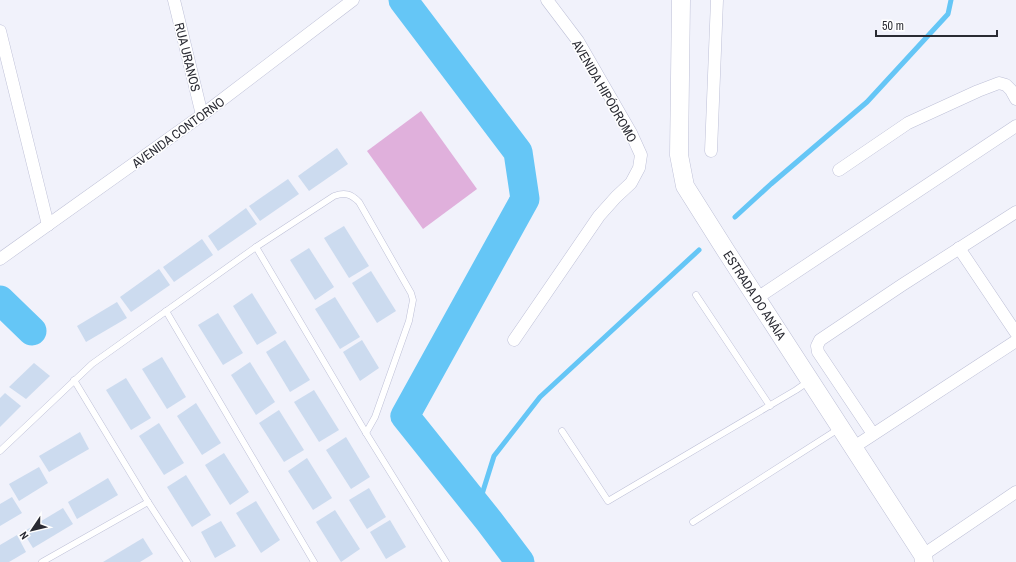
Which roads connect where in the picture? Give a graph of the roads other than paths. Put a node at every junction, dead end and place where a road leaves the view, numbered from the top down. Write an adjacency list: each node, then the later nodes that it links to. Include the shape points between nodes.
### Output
1 (174, 0): 8 (street, RUA URANOS)
2 (353, 0): 8 (street, AVENIDA CONTORNO)
3 (681, 0): 18 (street, ESTRADA DO ANÁIA, via 679,155 682,172 686,186)
4 (716, 0): 10 (street)
5 (550, 1): 21 (street, AVENIDA HIPÓDROMO, via 578,41 641,155 639,168 631,183 599,216)
6 (0, 31): 13 (street)
7 (1016, 99): 11 (street, via 1006,85 999,83 978,91 908,123)
8 (202, 115): 13 (street, AVENIDA CONTORNO)
9 (1016, 126): 18 (street)
10 (711, 151)
11 (839, 170)
12 (1016, 212): 15 (street)
13 (48, 225): 16 (street, AVENIDA CONTORNO)
14 (256, 247): 19 (lane); 28 (lane); 28 (lane, via 334,196 341,193 352,195 359,202 413,300 399,351 375,417)
15 (959, 248): 20 (street); 29 (street, via 820,340 817,346 818,352)
16 (0, 259)
17 (696, 295): 25 (lane)
18 (757, 298): 24 (street, ESTRADA DO ANÁIA)
19 (166, 311): 23 (lane); 38 (lane)
20 (1016, 333)
21 (514, 340)
22 (1016, 341): 29 (street)
23 (74, 380): 31 (lane); 33 (lane)
24 (810, 380): 25 (lane); 26 (street, ESTRADA DO ANÁIA)
25 (770, 406): 27 (lane, via 608,501)
26 (841, 427): 30 (street, ESTRADA DO ANÁIA); 34 (lane)
27 (562, 431)
28 (366, 433): 39 (lane)
29 (873, 434): 30 (street)
30 (854, 447): 35 (street, ESTRADA DO ANÁIA)
31 (0, 451)
32 (1016, 492): 35 (street)
33 (148, 502): 36 (lane); 37 (lane)
34 (693, 522)
35 (924, 558)
36 (42, 562)
37 (188, 562)
38 (314, 562)
39 (446, 562)

